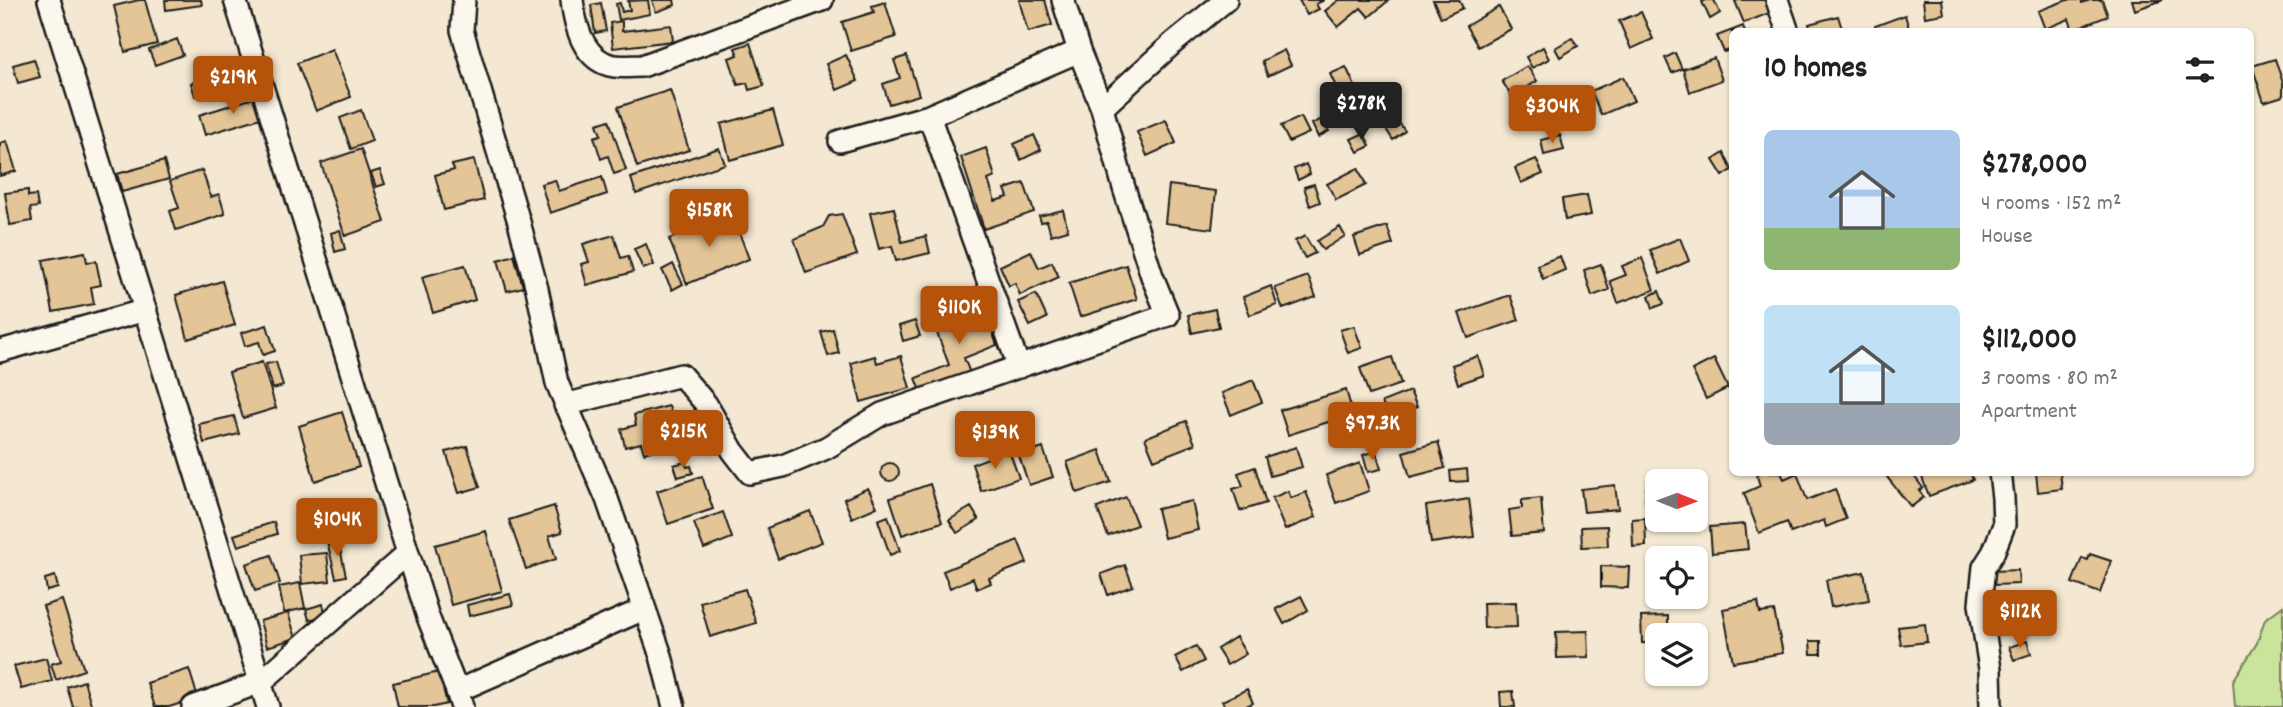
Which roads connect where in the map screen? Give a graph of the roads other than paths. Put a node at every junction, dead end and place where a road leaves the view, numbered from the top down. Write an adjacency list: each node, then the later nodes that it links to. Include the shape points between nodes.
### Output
1 (49, 0): 14 (street)
2 (235, 0): 19 (street)
3 (464, 0): 17 (street, via 462,30 519,222)
4 (572, 0): 5 (street, via 584,43 596,60 613,66 642,66)
5 (822, 0)
6 (1063, 0): 10 (street)
7 (1226, 0): 11 (street)
8 (1777, 0): 9 (street)
9 (1787, 28)
10 (1079, 51): 11 (street); 12 (street)
11 (1102, 108): 16 (street, via 1168,315)
12 (929, 116): 13 (street); 16 (street)
13 (840, 141)
14 (146, 310): 15 (street); 21 (street)
15 (0, 351)
16 (1019, 367): 17 (street, via 881,414 826,448 783,466 750,473 706,404 681,375)
17 (565, 405): 20 (street, via 607,499)
18 (2000, 476): 26 (street, via 2004,525 1984,567 1980,604)
19 (408, 553): 21 (street); 22 (street)
20 (644, 609): 22 (street); 25 (street)
21 (261, 682): 23 (street); 24 (street)
22 (459, 699)
23 (193, 707)
24 (268, 707)
25 (674, 707)
26 (1991, 707)

